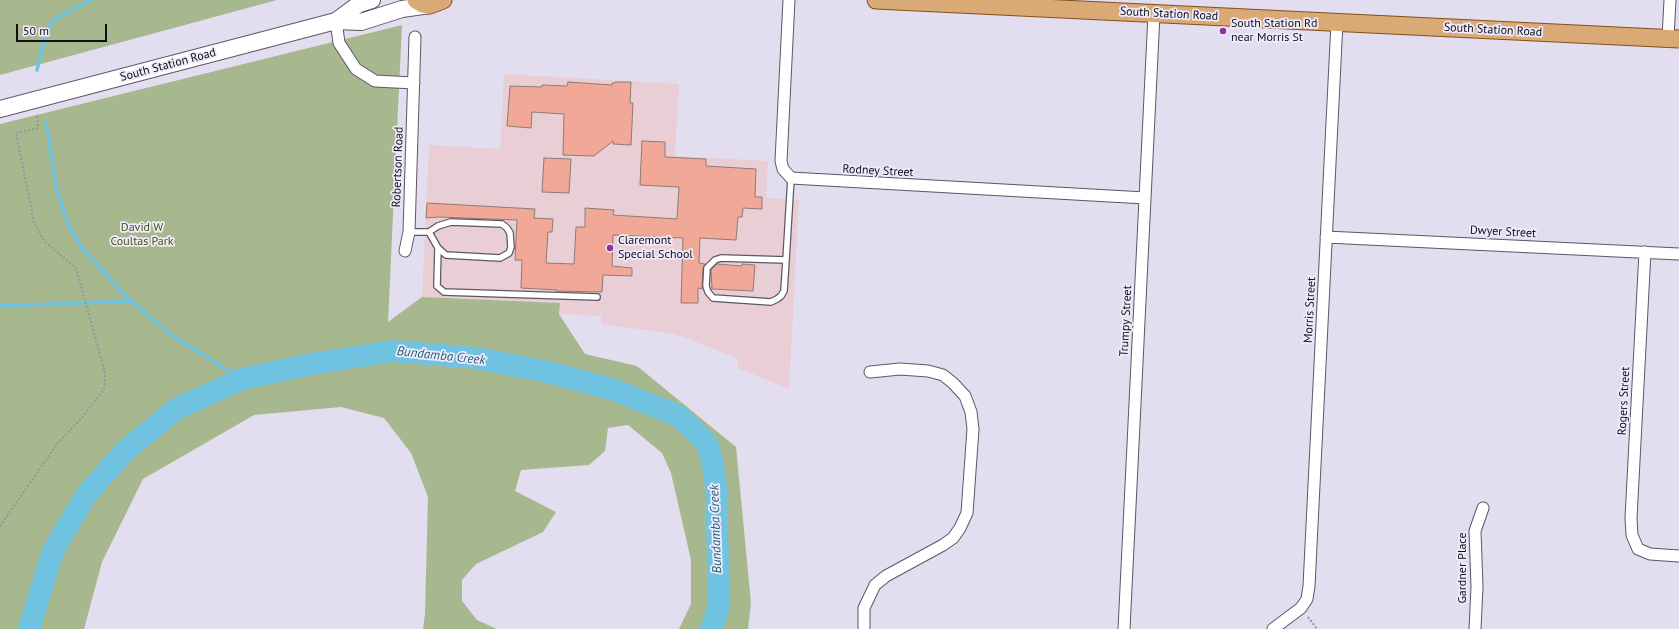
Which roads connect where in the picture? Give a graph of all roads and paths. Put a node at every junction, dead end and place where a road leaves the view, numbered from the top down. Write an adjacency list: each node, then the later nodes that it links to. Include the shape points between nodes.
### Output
1 (372, 0): 7 (main road, South Station Road, via 359,4)
2 (789, 0): 14 (street, via 781,160 783,169)
3 (876, 0): 6 (main road, South Station Road)
4 (1670, 0): 10 (street)
5 (430, 2): 7 (main road, South Station Road, via 361,22)
6 (1154, 14): 8 (main road, South Station Road); 15 (street, Trumpy Street)
7 (336, 21): 11 (street, via 339,43 356,69 375,81); 12 (main road, South Station Road)
8 (1337, 22): 10 (main road, South Station Road); 18 (street, Morris Street)
9 (415, 37): 11 (street, Robertson Road)
10 (1673, 39)
11 (414, 83): 16 (street, Robertson Road)
12 (0, 109)
13 (37, 114): 27 (path, via 38,128 16,133 34,222 45,242 76,268 105,373 104,389 81,419 57,444)
14 (791, 178): 15 (street, Rodney Street); 23 (lane)
15 (1144, 198): 31 (street, Trumpy Street)
16 (409, 232): 17 (lane); 20 (street, Robertson Road)
17 (429, 232): 19 (lane); 19 (lane, via 451,222 502,224 511,237 509,253 500,258 446,255)
18 (1326, 237): 21 (street, Dwyer Street); 29 (street, Morris Street)
19 (438, 248): 24 (lane, via 437,286 444,292)
20 (405, 251)
21 (1645, 252): 22 (street, Dwyer Street); 28 (street, Rogers Street, via 1632,535 1638,549 1650,554)
22 (1679, 254)
23 (786, 260): 23 (lane, via 784,291 777,300 771,302 713,298 708,292 707,268 715,260)
24 (597, 297)
25 (870, 372): 30 (street, via 900,369 943,375 965,396 971,412 973,429 967,513 960,528 953,538 943,545 886,576 875,585 864,608)
26 (1483, 508): 34 (street, Gardner Place, via 1474,531 1477,587)
27 (0, 526)
28 (1679, 556)
29 (1304, 603): 32 (street); 33 (path)
30 (864, 629)
31 (1124, 629)
32 (1273, 629)
33 (1318, 629)
34 (1475, 629)

